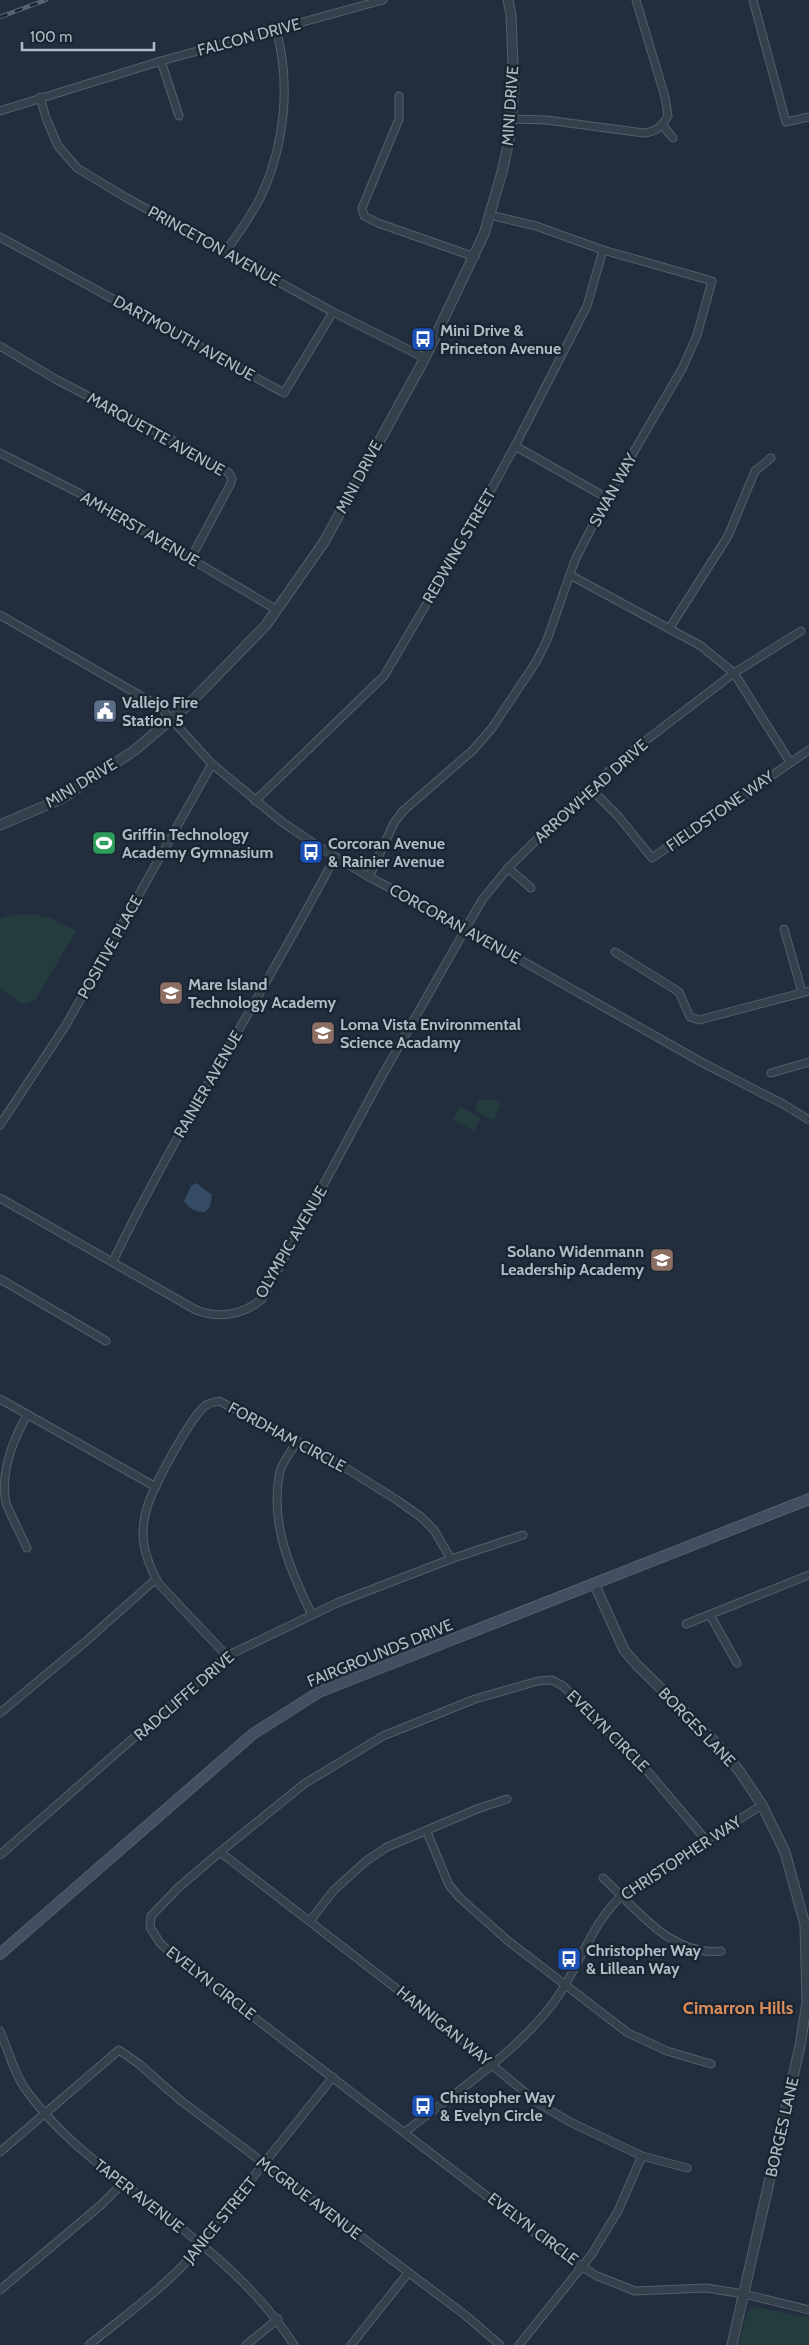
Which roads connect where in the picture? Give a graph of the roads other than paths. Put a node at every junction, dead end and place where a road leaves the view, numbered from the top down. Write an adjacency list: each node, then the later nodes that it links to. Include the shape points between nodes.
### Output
1 (383, 0): 5 (street, FALCON DRIVE)
2 (508, 0): 12 (street, MINI DRIVE, via 514,90)
3 (636, 0): 13 (street, via 665,97 668,116)
4 (753, 0): 11 (street, via 786,122)
5 (276, 29): 6 (street, FALCON DRIVE); 18 (street, via 285,81 281,128 261,196)
6 (161, 61): 8 (street, FALCON DRIVE); 10 (street)
7 (399, 96): 19 (street, via 399,119 362,208 364,216 378,224)
8 (40, 97): 9 (street, FALCON DRIVE); 18 (street, PRINCETON AVENUE, via 58,146 77,168)
9 (0, 110)
10 (179, 116)
11 (809, 117)
12 (511, 119): 13 (street, via 546,120 644,133); 15 (street, MINI DRIVE, via 502,172)
13 (662, 126): 14 (street)
14 (673, 138)
15 (490, 215): 17 (street, SWAN WAY, via 536,226); 19 (street, MINI DRIVE)
16 (0, 237): 20 (street, DARTMOUTH AVENUE, via 284,393)
17 (603, 250): 23 (street, REDWING STREET, via 588,306); 26 (street, SWAN WAY, via 712,281 697,335 683,366)
18 (225, 252): 20 (street, PRINCETON AVENUE)
19 (475, 257): 22 (street, MINI DRIVE)
20 (334, 312): 22 (street, PRINCETON AVENUE)
21 (0, 346): 27 (street, MARQUETTE AVENUE, via 229,474 232,479 230,485)
22 (424, 358): 29 (street, MINI DRIVE, via 324,542)
23 (515, 446): 26 (street); 39 (street, REDWING STREET, via 384,676)
24 (0, 453): 27 (street, AMHERST AVENUE, via 79,493)
25 (771, 458): 31 (street, via 755,471 728,536)
26 (607, 498): 28 (street, SWAN WAY)
27 (191, 558): 29 (street, AMHERST AVENUE)
28 (570, 574): 31 (street); 43 (street, SWAN WAY, via 547,640 524,681 473,750 403,811 394,823)
29 (277, 610): 34 (street, MINI DRIVE, via 266,625)
30 (0, 615): 34 (street, CORCORAN AVENUE, via 136,691)
31 (669, 629): 33 (street, via 701,646)
32 (801, 632): 33 (street, ARROWHEAD DRIVE)
33 (734, 673): 36 (street); 38 (street, ARROWHEAD DRIVE, via 628,754)
34 (171, 719): 37 (street, CORCORAN AVENUE); 40 (street, MINI DRIVE, via 135,750 61,798)
35 (809, 750): 36 (street)
36 (790, 762): 38 (street, FIELDSTONE WAY, via 652,858)
37 (212, 764): 39 (street, CORCORAN AVENUE); 52 (street, POSITIVE PLACE, via 66,1025)
38 (590, 788): 42 (street, ARROWHEAD DRIVE)
39 (255, 801): 41 (street, CORCORAN AVENUE)
40 (0, 825)
41 (335, 856): 43 (street, CORCORAN AVENUE); 54 (street, RAINIER AVENUE, via 172,1147)
42 (508, 868): 44 (street); 45 (street, ARROWHEAD DRIVE, via 482,900)
43 (369, 877): 45 (street, CORCORAN AVENUE)
44 (531, 888)
45 (466, 927): 51 (street, CORCORAN AVENUE); 54 (street, OLYMPIC AVENUE, via 262,1299 240,1312 209,1316)
46 (784, 929): 48 (street)
47 (615, 952): 48 (street, via 679,992 690,1017 699,1020)
48 (806, 991)
49 (809, 1062): 50 (street)
50 (771, 1073)
51 (809, 1120)
52 (0, 1125)
53 (0, 1198): 54 (street, OLYMPIC AVENUE)
54 (113, 1261)
55 (0, 1278): 56 (street)
56 (106, 1341)
57 (0, 1399): 58 (street)
58 (26, 1415): 60 (street); 63 (street, via 13,1440 2,1482 5,1501)
59 (298, 1441): 60 (street, FORDHAM CIRCLE, via 220,1401 214,1402 194,1418); 64 (street, FORDHAM CIRCLE, via 421,1517 434,1530); 68 (street, via 281,1469 276,1509 288,1560)
60 (156, 1487): 66 (street, FORDHAM CIRCLE, via 149,1500 143,1532 146,1555)
61 (809, 1499): 67 (main road, FAIRGROUNDS DRIVE)
62 (523, 1535): 64 (street, RADCLIFFE DRIVE)
63 (27, 1548)
64 (451, 1559): 68 (street, RADCLIFFE DRIVE)
65 (809, 1575): 69 (street)
66 (156, 1579): 71 (street, FORDHAM CIRCLE); 73 (street, via 85,1642)
67 (594, 1584): 75 (street, BORGES LANE, via 624,1650 718,1745); 85 (main road, FAIRGROUNDS DRIVE, via 352,1678 291,1708 253,1734)
68 (312, 1614): 71 (street, RADCLIFFE DRIVE)
69 (710, 1615): 70 (street); 72 (street)
70 (686, 1624)
71 (227, 1656): 79 (street, RADCLIFFE DRIVE)
72 (736, 1663)
73 (2, 1708)
74 (507, 1798): 76 (street)
75 (762, 1805): 77 (street, CHRISTOPHER WAY); 82 (street, BORGES LANE, via 785,1852)
76 (427, 1832): 83 (street, via 387,1847 366,1861 334,1890); 86 (street, via 447,1880 460,1898)
77 (706, 1840): 78 (street, EVELYN CIRCLE, via 649,1773 564,1686 552,1680 476,1699 382,1736 304,1784); 81 (street, CHRISTOPHER WAY)
78 (220, 1852): 83 (street, HANNIGAN WAY); 90 (street, EVELYN CIRCLE, via 151,1916 150,1927 174,1956)
79 (0, 1855)
80 (603, 1878): 81 (street)
81 (622, 1895): 84 (street, via 655,1928 689,1950); 86 (street, CHRISTOPHER WAY, via 596,1924)
82 (806, 1914): 102 (street, BORGES LANE, via 807,2002 800,2046)
83 (310, 1921): 88 (street, HANNIGAN WAY)
84 (721, 1951)
85 (0, 1954)
86 (565, 1985): 88 (street, CHRISTOPHER WAY, via 532,2029); 89 (street, via 628,2033 667,2051)
87 (0, 2031): 91 (street, TAPER AVENUE, via 25,2090)
88 (491, 2064): 92 (street, CHRISTOPHER WAY); 94 (street, HANNIGAN WAY, via 538,2103)
89 (711, 2064)
90 (333, 2077): 92 (street, EVELYN CIRCLE); 95 (street, JANICE STREET)
91 (45, 2113): 93 (street); 95 (street, MCGRUE AVENUE, via 119,2050); 97 (street, TAPER AVENUE, via 74,2145)
92 (404, 2132): 99 (street, EVELYN CIRCLE)
93 (0, 2152)
94 (642, 2156): 96 (street, HANNIGAN WAY); 99 (street, via 618,2211)
95 (265, 2164): 98 (street, JANICE STREET, via 210,2231); 100 (street, MCGRUE AVENUE)
96 (687, 2168)
97 (124, 2183): 98 (street, TAPER AVENUE); 101 (street)
98 (202, 2246): 104 (street, TAPER AVENUE); 105 (street, JANICE STREET, via 187,2263)
99 (582, 2266): 102 (street, EVELYN CIRCLE, via 597,2276 635,2291 706,2288); 110 (street)
100 (408, 2273): 108 (street); 109 (street, MCGRUE AVENUE)
101 (0, 2290)
102 (744, 2294): 103 (street, EVELYN CIRCLE); 111 (street, BORGES LANE)
103 (809, 2310)
104 (278, 2319): 106 (street); 107 (street, TAPER AVENUE)
105 (88, 2345)
106 (246, 2345)
107 (294, 2345)
108 (351, 2345)
109 (500, 2345)
110 (519, 2345)
111 (732, 2345)

